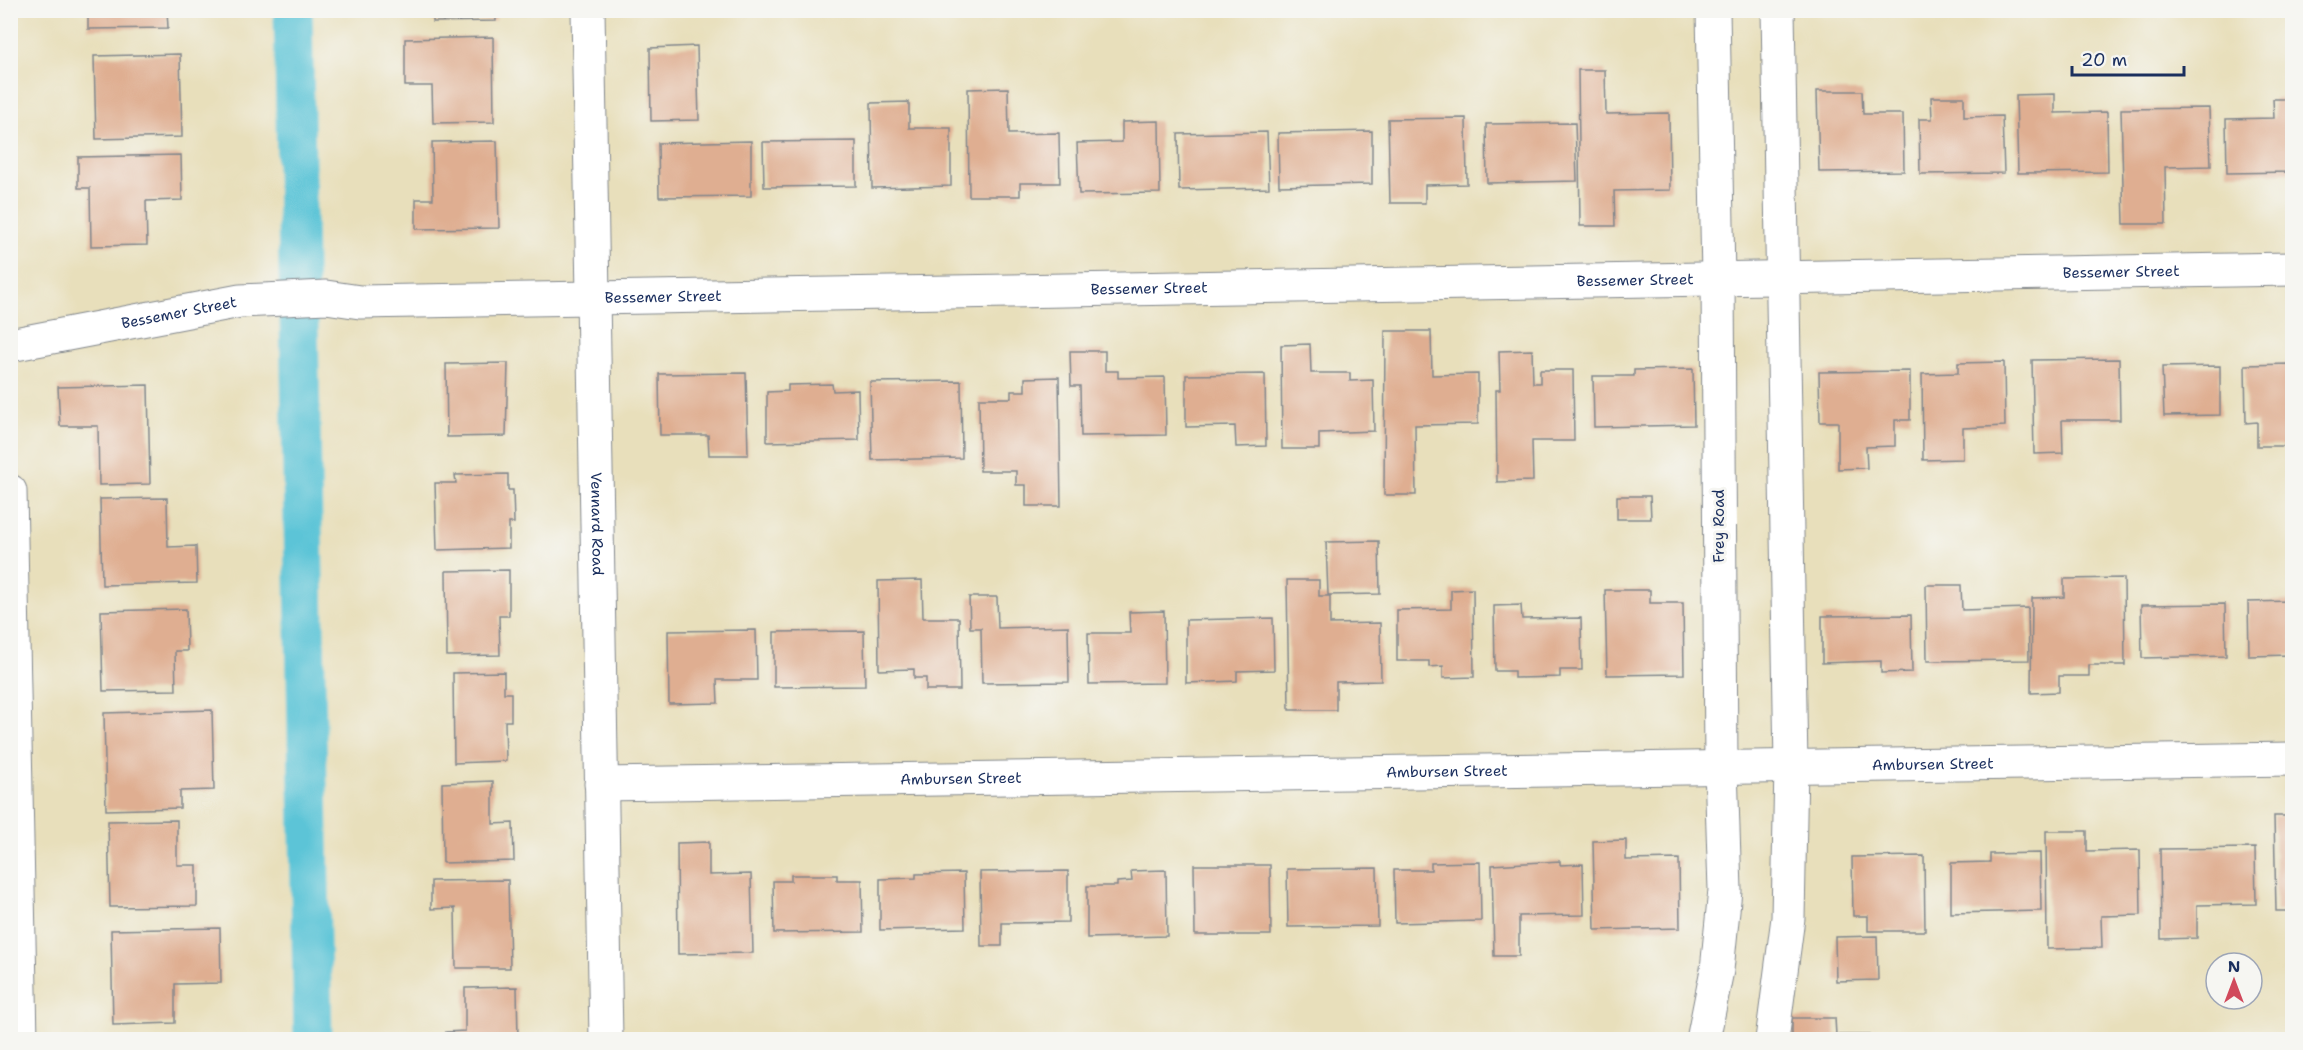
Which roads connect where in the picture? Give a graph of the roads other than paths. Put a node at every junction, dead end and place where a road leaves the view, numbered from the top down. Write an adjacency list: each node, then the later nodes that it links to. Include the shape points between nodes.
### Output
1 (588, 10): 7 (street, Vennard Road)
2 (1713, 10): 6 (street, Frey Road)
3 (1778, 10): 5 (street)
4 (2292, 269): 5 (street, Bessemer Street)
5 (1783, 277): 6 (street, Bessemer Street); 11 (street)
6 (1718, 278): 7 (street, Bessemer Street); 12 (street, Frey Road)
7 (593, 296): 8 (street, Bessemer Street, via 240,301); 13 (street, Vennard Road)
8 (10, 345)
9 (10, 491): 14 (street)
10 (2292, 759): 11 (street, Ambursen Street)
11 (1791, 766): 12 (street, Ambursen Street); 17 (street, via 1788,918)
12 (1721, 768): 13 (street, Ambursen Street); 16 (street, Frey Road, via 1725,890 1717,970)
13 (601, 784): 15 (street, Vennard Road)
14 (21, 1040)
15 (606, 1040)
16 (1703, 1040)
17 (1772, 1040)

